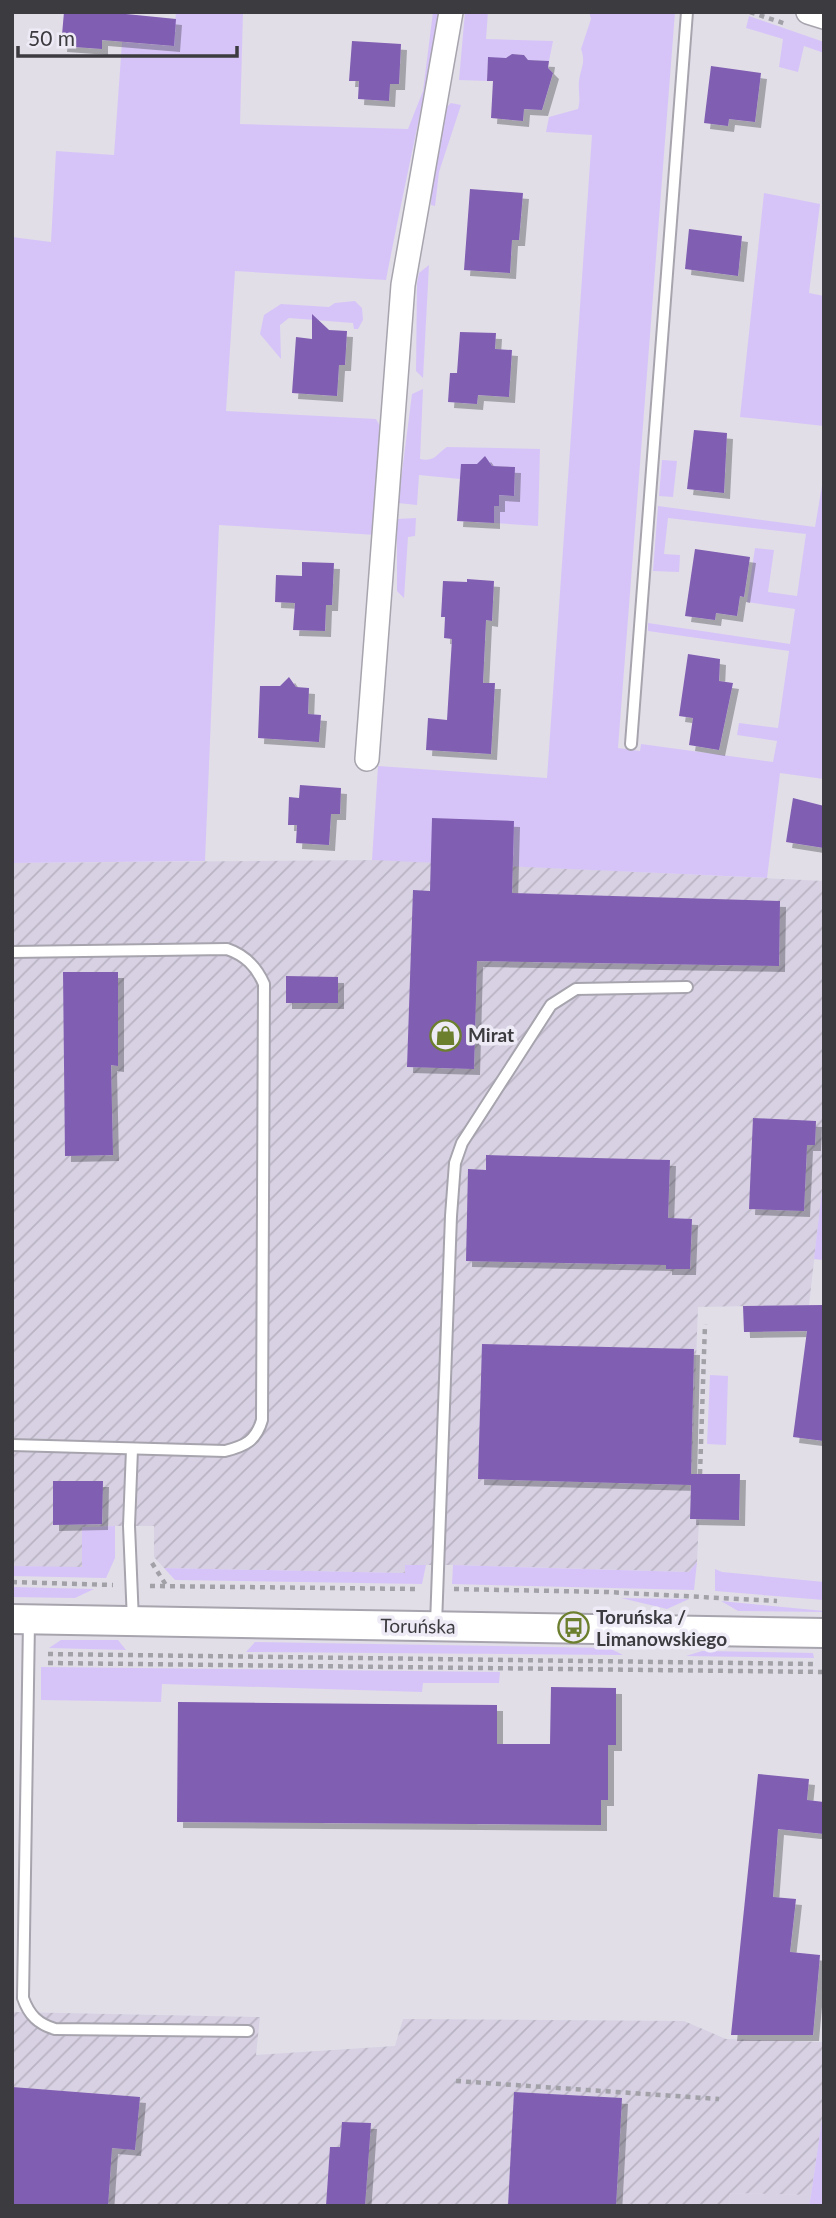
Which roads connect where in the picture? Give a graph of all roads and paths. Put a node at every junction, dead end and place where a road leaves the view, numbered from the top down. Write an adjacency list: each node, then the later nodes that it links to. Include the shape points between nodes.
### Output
1 (451, 12): 6 (street, via 403,285)
2 (687, 12): 5 (lane)
3 (808, 12): 4 (street)
4 (824, 17)
5 (631, 744)
6 (368, 759)
7 (12, 952): 11 (lane, via 227,949 251,963 264,984 262,1420 251,1442 225,1451)
8 (687, 987): 17 (lane, via 576,989 558,998 458,1152 451,1216)
9 (705, 1324): 12 (path)
10 (12, 1445): 11 (lane)
11 (132, 1449): 16 (lane)
12 (700, 1474)
13 (149, 1555): 14 (path)
14 (167, 1586)
15 (21, 1619): 16 (street, Toruńska); 19 (lane)
16 (133, 1621): 17 (street, Toruńska)
17 (436, 1626): 18 (street, Toruńska)
18 (824, 1633)
19 (27, 1658): 20 (path); 21 (path); 22 (lane, via 23,1998 27,2009 55,2029)
20 (819, 1664)
21 (824, 1672)
22 (248, 2031)
23 (456, 2081): 24 (path)
24 (719, 2099)

